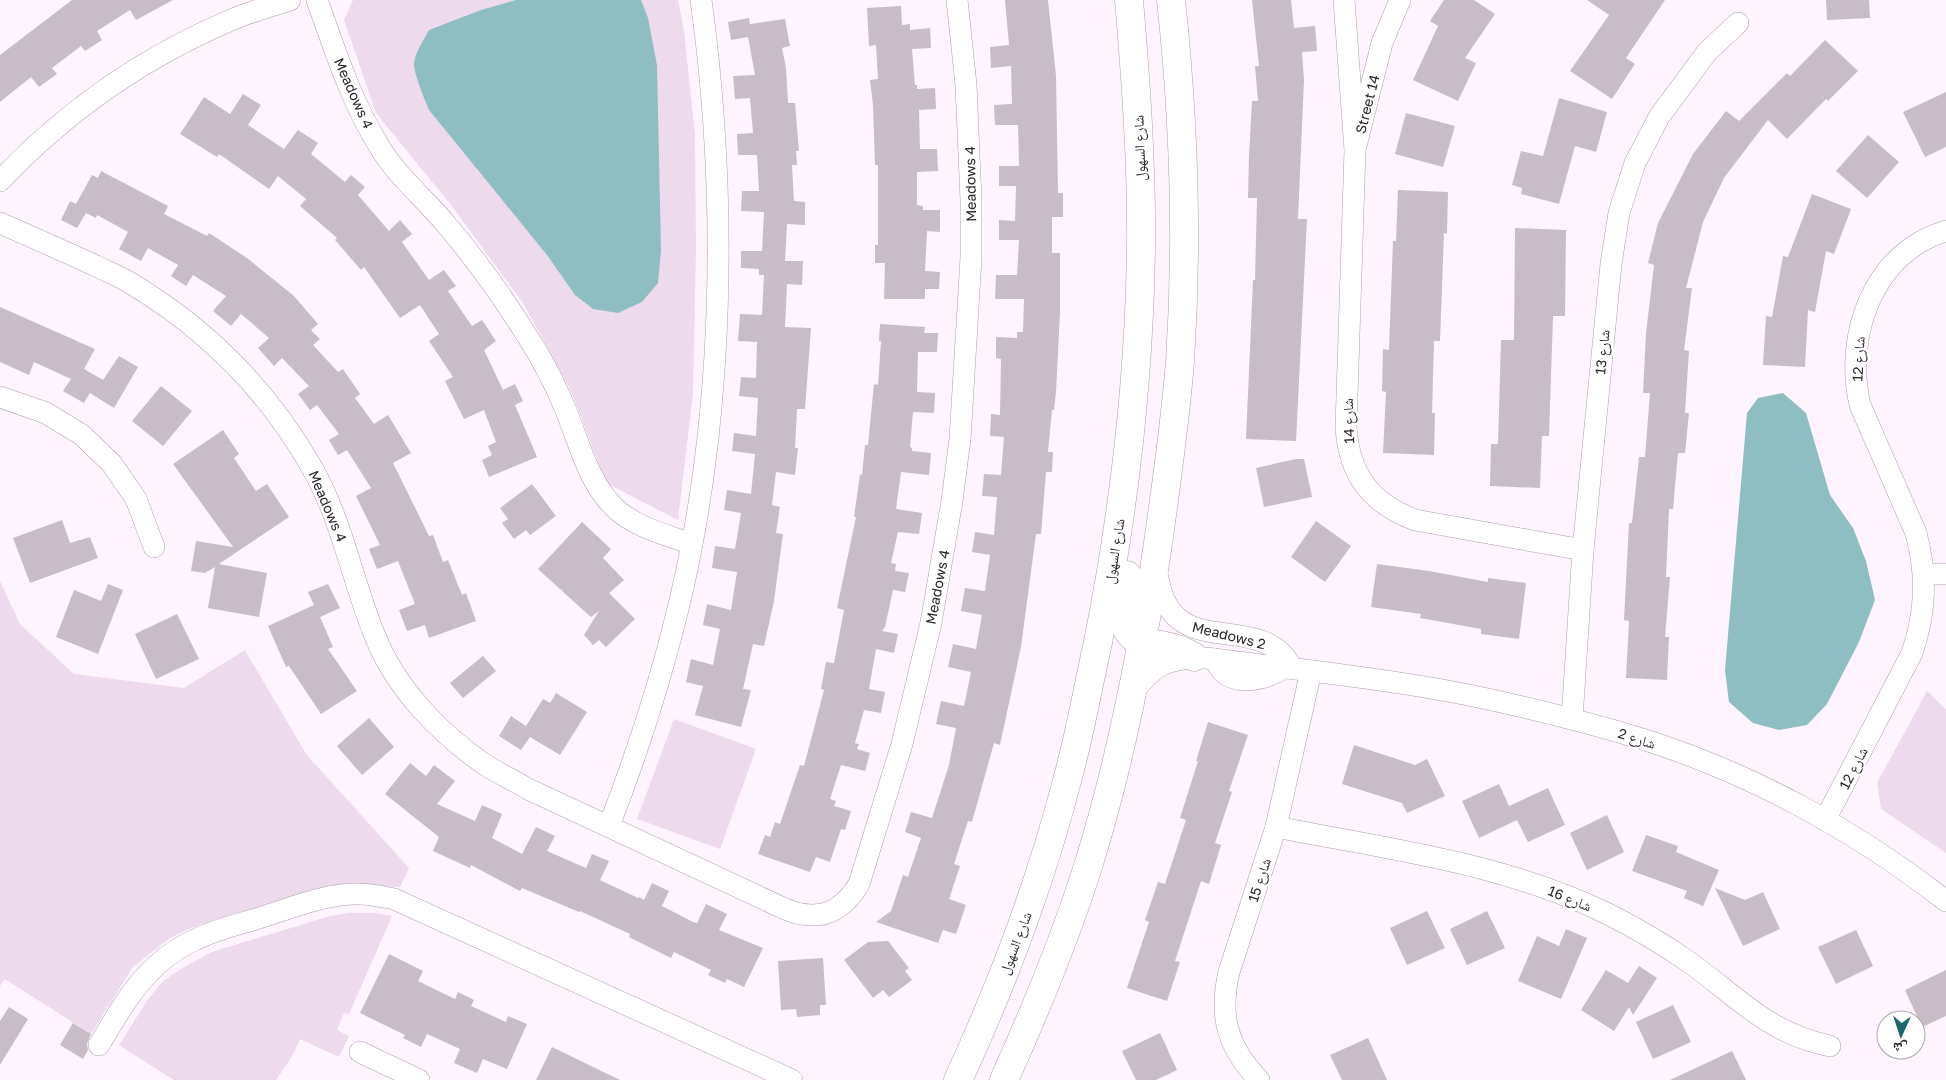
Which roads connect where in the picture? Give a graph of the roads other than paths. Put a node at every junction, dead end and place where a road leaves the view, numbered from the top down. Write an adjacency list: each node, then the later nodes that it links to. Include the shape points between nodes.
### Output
1 (290, 0): 11 (street, via 236,18 160,55 90,100 25,154)
2 (317, 0): 16 (street, Meadows 4, via 357,106 380,148 470,252 506,302 566,410 600,490 617,510 638,524)
3 (701, 0): 16 (street, via 714,144 717,285 710,415)
4 (956, 0): 29 (street, Meadows 4, via 966,85 971,200 971,258 960,439 943,562 925,649 902,744 859,884 840,907 813,916 798,914)
5 (1129, 0): 15 (main road, شارع السهول, via 1136,80 1141,248)
6 (1171, 0): 19 (main road, via 1182,133 1184,286 1174,428)
7 (1344, 0): 10 (street, Street 14)
8 (1400, 0): 10 (street, Street 14, via 1382,42)
9 (1738, 23): 18 (street, شارع 13, via 1708,52 1659,117 1626,188 1611,264)
10 (1355, 150): 18 (street, شارع 14, via 1346,427 1350,457 1356,472 1375,497 1415,520)
11 (0, 181)
12 (0, 223): 29 (street, Meadows 4, via 131,283 186,319 235,363 278,412 312,468 339,528 376,638 397,676 423,710 453,740 488,766 526,788)
13 (1946, 231): 20 (street, شارع 12, via 1934,234 1907,250 1882,277 1864,312 1855,367 1860,405 1913,527)
14 (0, 396): 17 (street, via 46,413 82,435 112,464 136,499)
15 (1133, 417): 23 (main road, via 1133,508 1123,612 1127,629); 37 (main road, شارع السهول, via 1107,594 1068,776 1033,894)
16 (692, 544): 29 (street, via 660,680 638,751)
17 (154, 547)
18 (1583, 550): 27 (street, شارع 13)
19 (1155, 565): 22 (street, Meadows 2, via 1162,596 1171,612 1185,624); 23 (main road)
20 (1924, 574): 21 (street); 28 (street, شارع 12, via 1922,614 1912,653)
21 (1946, 574)
22 (1207, 631): 24 (street); 25 (street, Meadows 2, via 1266,642 1282,653)
23 (1141, 642): 24 (main road, via 1177,648); 26 (main road)
24 (1204, 658): 25 (street, Meadows 2, via 1234,677 1264,678); 26 (street, via 1178,658 1159,666)
25 (1296, 669): 27 (street, شارع 2, via 1467,695); 30 (street, شارع 15)
26 (1132, 694): 38 (main road, via 1089,863 1050,974)
27 (1572, 719): 28 (street, شارع 2, via 1640,738 1708,763 1768,789)
28 (1825, 820): 31 (street, شارع 2, via 1892,862)
29 (609, 826)
30 (1276, 827): 33 (street, شارع 16, via 1488,869 1548,888 1608,914 1664,944 1776,1028); 39 (street, شارع 15, via 1229,972 1224,1006 1230,1039 1238,1055)
31 (1946, 902)
32 (99, 1045): 36 (street, via 140,982 176,950 196,939 319,900 360,894 394,899)
33 (1830, 1046)
34 (360, 1052): 35 (street)
35 (418, 1080)
36 (792, 1080)
37 (958, 1080)
38 (1004, 1080)
39 (1259, 1080)

